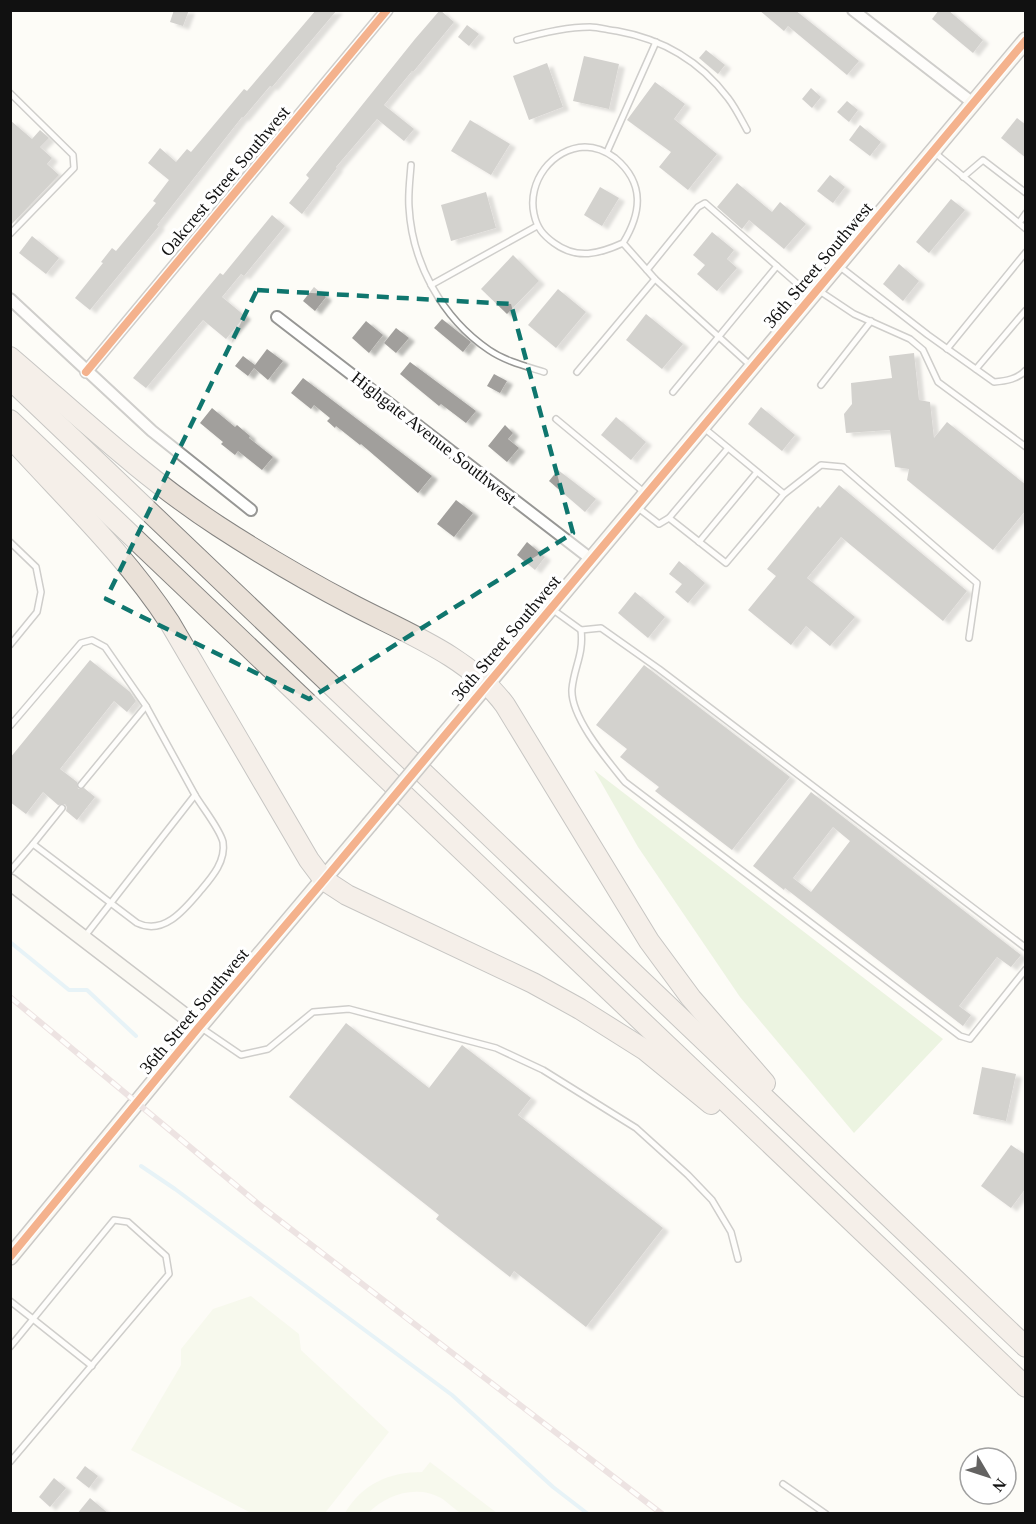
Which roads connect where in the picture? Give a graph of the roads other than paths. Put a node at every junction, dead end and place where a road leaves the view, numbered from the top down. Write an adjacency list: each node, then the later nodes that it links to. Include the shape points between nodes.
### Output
1 (387, 10): 37 (street, Oakcrest Street Southwest)
2 (853, 10): 7 (street)
3 (518, 40): 5 (lane, via 554,30 591,27)
4 (1026, 40): 7 (street, 36th Street Southwest)
5 (656, 42): 8 (lane, via 683,54 709,77 729,98); 10 (lane)
6 (10, 93): 18 (lane, via 73,155 74,168)
7 (973, 103): 9 (street, 36th Street Southwest)
8 (747, 130)
9 (933, 151): 12 (lane); 21 (street, 36th Street Southwest)
10 (607, 152): 16 (lane, via 586,147 570,150 552,161 533,190); 19 (lane, via 634,179 638,197 634,220)
11 (411, 165): 25 (lane, via 408,206 412,236)
12 (963, 177): 13 (lane, via 983,160); 15 (lane)
13 (1026, 193)
14 (1026, 213): 15 (lane)
15 (1019, 224): 17 (lane)
16 (537, 226): 19 (lane, via 564,250 579,254 602,252); 25 (lane)
17 (1026, 228)
18 (10, 234)
19 (623, 243): 23 (lane)
20 (1026, 252): 32 (lane)
21 (837, 265): 26 (street, 36th Street Southwest); 32 (lane)
22 (777, 266): 23 (lane, via 705,203); 26 (lane); 31 (lane)
23 (647, 270): 24 (lane)
24 (655, 279): 31 (lane); 39 (lane)
25 (431, 285): 38 (lane, via 465,331 490,350)
26 (814, 292): 30 (lane); 34 (street, 36th Street Southwest)
27 (10, 299): 37 (street)
28 (1026, 310): 35 (lane)
29 (277, 317): 57 (street, Highgate Avenue Southwest)
30 (870, 321): 41 (lane); 47 (lane, via 910,339 923,350 938,382)
31 (718, 337): 34 (lane); 42 (lane)
32 (945, 347): 35 (lane)
33 (10, 357): 62 (highway, via 128,459 196,511 307,581 446,655)
34 (752, 367): 45 (street, 36th Street Southwest)
35 (976, 369): 36 (lane, via 994,382 1007,381)
36 (1026, 370)
37 (87, 372): 53 (street, via 152,431)
38 (544, 372)
39 (577, 372)
40 (10, 380): 77 (highway)
41 (821, 385)
42 (673, 392)
43 (556, 419): 50 (lane)
44 (10, 420): 78 (highway)
45 (702, 426): 48 (lane); 50 (street, 36th Street Southwest)
46 (10, 437): 70 (highway, via 145,586)
47 (1026, 447)
48 (728, 448): 49 (lane); 54 (lane)
49 (757, 472): 51 (lane); 56 (lane)
50 (646, 494): 52 (street, 36th Street Southwest)
51 (784, 494): 56 (lane, via 728,562); 60 (lane, via 821,465 843,467 977,583)
52 (636, 506): 54 (lane, via 659,524); 57 (street, 36th Street Southwest)
53 (251, 510)
54 (669, 518): 56 (lane)
55 (10, 542): 61 (lane, via 36,567 41,592 37,612)
56 (699, 542)
57 (591, 559): 58 (street, 36th Street Southwest)
58 (550, 608): 59 (lane); 62 (street, 36th Street Southwest)
59 (581, 630): 74 (lane, via 601,628 659,669); 75 (lane, via 583,645 572,690 574,707 595,746 625,782 960,1035 970,1039)
60 (969, 638)
61 (10, 645)
62 (487, 684): 70 (street, 36th Street Southwest, bridge); 77 (highway, via 505,705 648,941 678,982)
63 (146, 706): 64 (lane, via 105,647 88,640 81,643); 65 (lane); 66 (lane)
64 (10, 726)
65 (81, 785)
66 (195, 795): 72 (lane); 72 (lane, via 223,841 223,857 213,875 185,910 159,926 146,927)
67 (62, 808): 68 (lane)
68 (33, 844): 69 (lane); 72 (lane)
69 (10, 872)
70 (324, 880): 76 (street, 36th Street Southwest); 78 (highway, via 347,895 533,983 614,1029)
71 (10, 882): 73 (street)
72 (110, 902): 73 (lane)
73 (84, 938): 76 (street)
74 (1026, 948)
75 (1026, 969)
76 (199, 1027): 79 (street, 36th Street Southwest); 80 (lane, via 241,1055 268,1049 313,1012 349,1009 496,1048 543,1070 636,1128 712,1200 731,1232)
77 (835, 1165): 84 (highway)
78 (810, 1182): 86 (highway)
79 (10, 1257)
80 (738, 1259)
81 (10, 1301): 82 (lane)
82 (33, 1319): 83 (lane); 85 (lane); 85 (lane, via 114,1221 128,1222 166,1256 169,1274)
83 (10, 1347)
84 (1026, 1347)
85 (92, 1366): 87 (lane)
86 (1026, 1387)
87 (10, 1462)
88 (783, 1484): 89 (lane)
89 (826, 1514)

